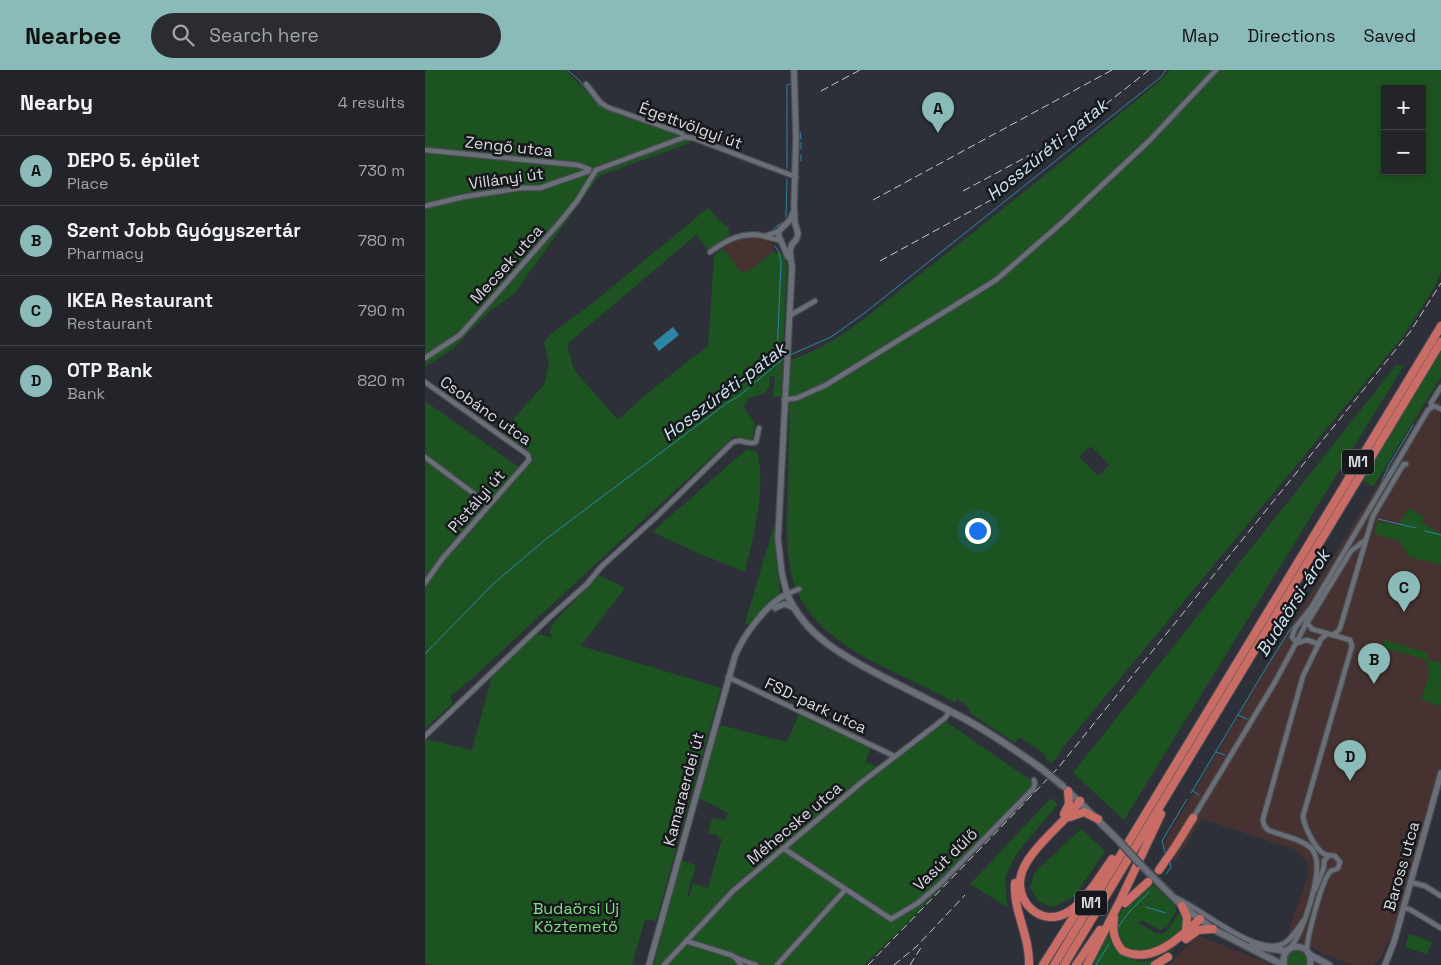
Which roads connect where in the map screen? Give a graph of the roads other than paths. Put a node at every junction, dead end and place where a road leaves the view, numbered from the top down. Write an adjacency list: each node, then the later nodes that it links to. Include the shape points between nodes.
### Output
1 (794, 70): 7 (street)
2 (1216, 70): 25 (street, via 1149,141 996,280 826,385)
3 (586, 84): 4 (street, Égettvölgyi út, via 607,107)
4 (685, 137): 6 (street, Villányi út); 7 (street, Égettvölgyi út)
5 (425, 150): 6 (street, Zengő utca, via 579,165)
6 (592, 171): 8 (street, Villányi út, via 540,188 463,197); 22 (street, Mecsek utca, via 577,201 460,335)
7 (796, 177): 9 (street)
8 (425, 206)
9 (794, 206): 10 (street); 11 (street)
10 (787, 225): 11 (street); 12 (street)
11 (795, 229): 15 (street, via 797,238)
12 (779, 231): 14 (street); 14 (street, via 765,236)
13 (764, 236): 16 (street, via 736,237)
14 (781, 242): 15 (street); 17 (street)
15 (792, 244): 17 (street)
16 (710, 252)
17 (791, 273): 19 (street)
18 (815, 301): 19 (street)
19 (789, 316): 25 (street)
20 (1441, 326): 62 (highway, M1)
21 (1441, 342): 55 (highway, M1)
22 (425, 358)
23 (425, 382): 30 (street, Csobánc utca, via 528,455)
24 (1441, 387): 26 (street)
25 (784, 400): 36 (street, via 778,539)
26 (1431, 407): 27 (street); 39 (street)
27 (1441, 409)
28 (759, 428): 52 (street, via 756,442 751,444 739,440 732,443)
29 (425, 457): 32 (street)
30 (529, 460): 32 (street, Pistályi út)
31 (1406, 464): 33 (street, via 1377,508)
32 (489, 505): 34 (street, Pistályi út)
33 (1366, 538): 40 (street, via 1351,551); 42 (street)
34 (425, 583)
35 (799, 589): 36 (street)
36 (787, 594): 37 (main road); 38 (street, Kamaraerdei út); 41 (street, Kamaraerdei út)
37 (793, 607): 38 (street, via 783,604); 51 (main road, via 823,642 835,650)
38 (775, 608): 41 (street, Kamaraerdei út)
39 (1311, 608): 40 (street); 47 (street, via 1293,632 1292,637)
40 (1307, 623): 43 (street, via 1310,628); 47 (street)
41 (755, 626): 50 (street, Kamaraerdei út, via 739,647)
42 (1339, 630): 44 (street); 45 (street)
43 (1327, 634): 44 (street); 48 (street)
44 (1333, 635): 45 (street)
45 (1343, 638): 64 (street, via 1350,640 1352,646 1303,816 1318,849)
46 (1312, 641): 47 (street); 48 (street); 49 (street)
47 (1297, 643): 60 (street)
48 (1319, 644): 49 (street)
49 (1315, 651): 75 (street, via 1302,682 1263,818 1268,830 1304,843 1315,854 1317,868)
50 (728, 677): 53 (street, FSD-park utca); 89 (street, Kamaraerdei út)
51 (950, 711): 57 (main road, bridge, via 1001,740); 63 (street, Méhecske utca)
52 (425, 736)
53 (892, 755)
54 (1441, 773): 69 (street, Baross utca)
55 (1176, 778): 74 (highway); 97 (highway, M1)
56 (1034, 780): 71 (street, Vasút dűlő, via 1033,789 940,884 897,916 888,918)
57 (1067, 789): 58 (main road); 59 (highway, via 1069,804)
58 (1080, 801): 59 (highway); 61 (main road)
59 (1064, 817): 61 (highway, via 1084,812); 70 (highway, via 1025,865 1020,883 1021,896 1037,913 1059,916 1074,908); 94 (highway, via 1034,846 1016,876 1015,900 1027,941)
60 (1193, 818): 66 (highway)
61 (1098, 819): 72 (main road, bridge)
62 (1128, 841): 70 (highway, via 1120,847); 96 (highway, M1)
63 (783, 848): 71 (street, Vasút dűlő); 84 (street, Méhecske utca, via 722,901)
64 (1328, 856): 65 (street); 67 (street, via 1335,856 1340,862 1338,868)
65 (1324, 867): 67 (street); 75 (street)
66 (1159, 870)
67 (1331, 871): 87 (street, via 1317,904)
68 (1148, 882): 74 (highway)
69 (1411, 882): 73 (street); 77 (street, Baross utca)
70 (1092, 888): 95 (highway)
71 (845, 890): 93 (street)
72 (1172, 896): 76 (main road); 78 (street, via 1249,940 1265,944 1286,942)
73 (1441, 896)
74 (1123, 902): 83 (highway, via 1113,924 1114,937 1121,949 1132,957 1146,960 1161,956); 99 (highway)
75 (1310, 902): 78 (street)
76 (1182, 906): 79 (main road); 83 (highway, via 1187,917)
77 (1403, 907): 80 (street); 104 (street, Baross utca)
78 (1305, 918): 86 (street, via 1302,930)
79 (1200, 919): 81 (main road); 83 (highway)
80 (1440, 926)
81 (1213, 929): 83 (highway, via 1198,930); 85 (main road)
82 (1100, 930): 98 (highway)
83 (1186, 936): 100 (highway, via 1173,954)
84 (686, 941): 88 (street); 90 (street, Méhecske utca)
85 (1240, 943): 86 (main road); 101 (main road)
86 (1289, 949): 87 (main road, via 1299,946); 101 (main road, via 1283,956)
87 (1308, 953): 102 (main road); 103 (main road)
88 (735, 957): 91 (street); 92 (street)
89 (649, 965)
90 (664, 965)
91 (741, 965)
92 (756, 965)
93 (777, 965)
94 (1029, 965)
95 (1043, 965)
96 (1053, 965)
97 (1064, 965)
98 (1076, 965)
99 (1087, 965)
100 (1155, 965)
101 (1283, 965)
102 (1310, 965)
103 (1329, 965)
104 (1385, 965)

